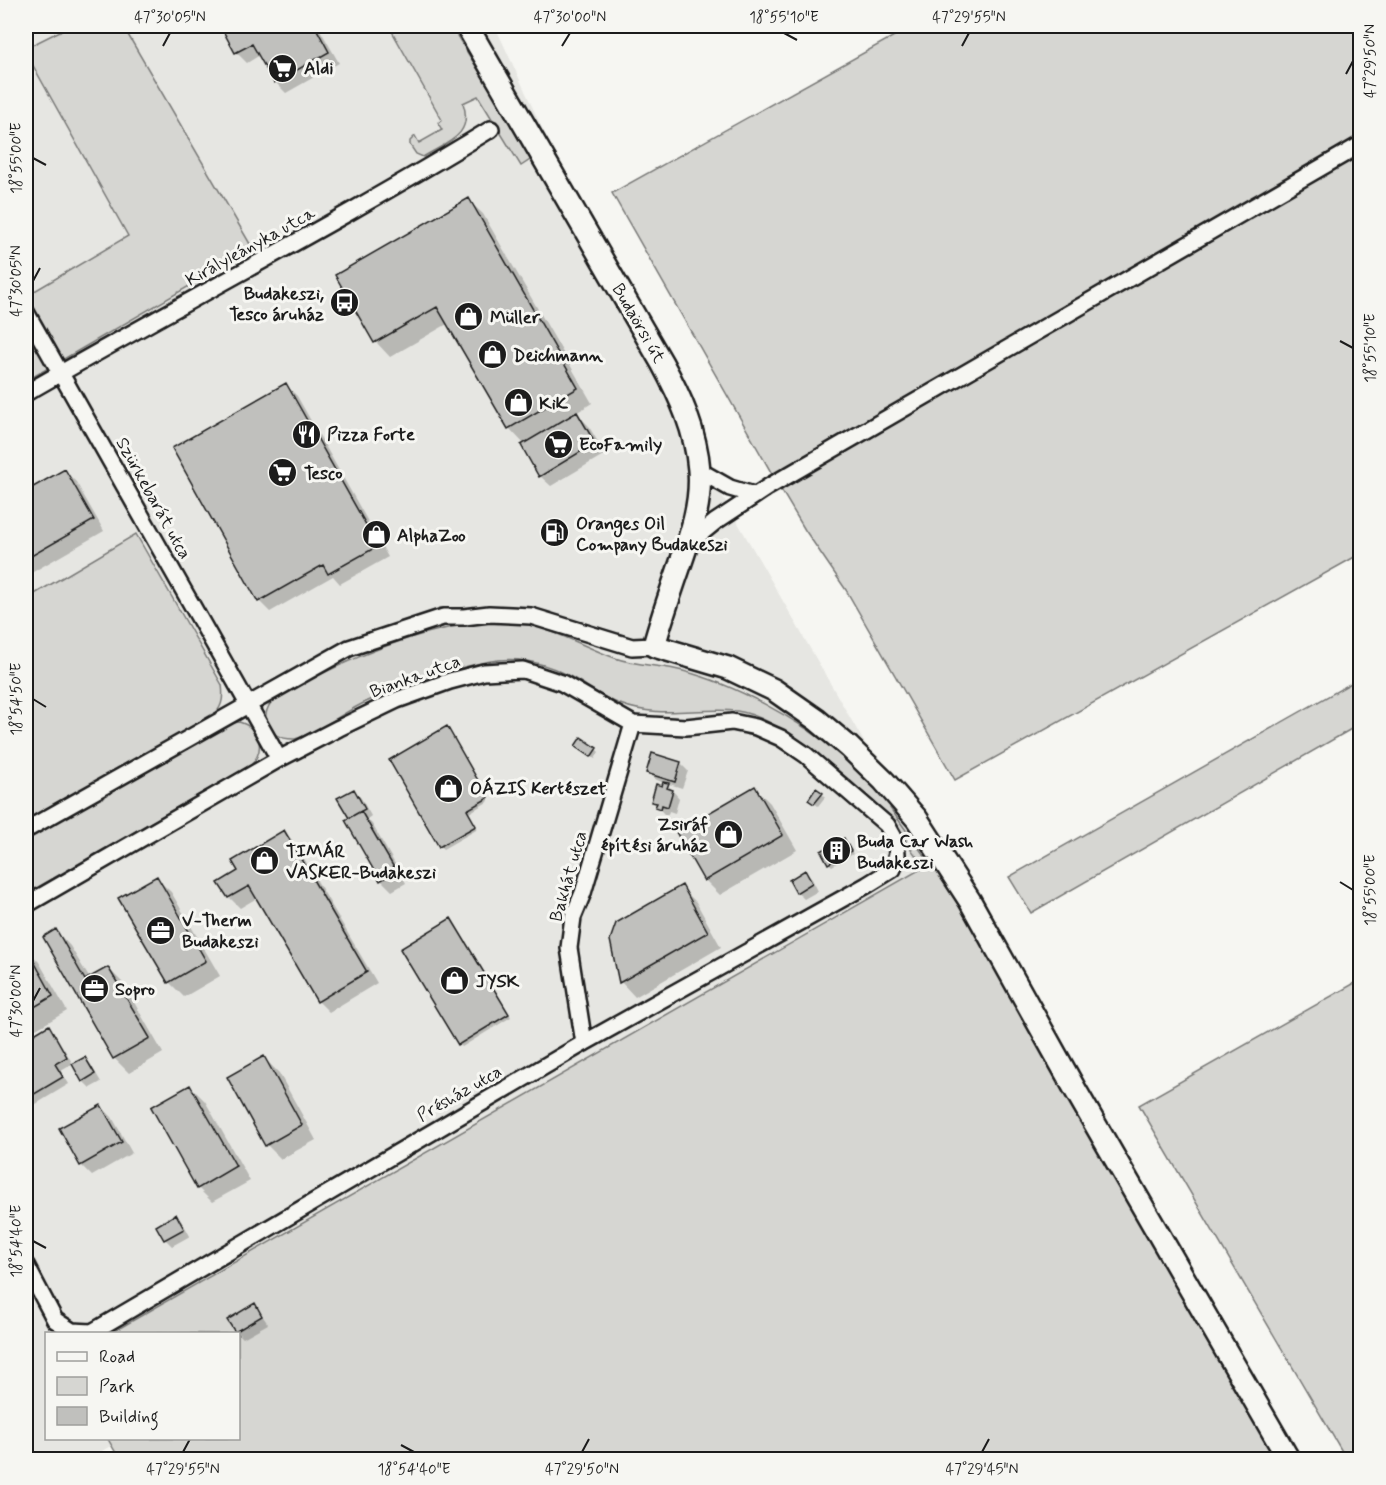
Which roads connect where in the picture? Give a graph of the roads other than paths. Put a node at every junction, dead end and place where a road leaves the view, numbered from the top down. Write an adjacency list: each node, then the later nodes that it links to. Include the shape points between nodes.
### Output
1 (467, 26): 7 (main road, Budaörsi út, via 676,389 688,417)
2 (491, 129): 5 (street, Királyleányka utca)
3 (1360, 145): 8 (street)
4 (26, 312): 5 (street, Szürkebarát utca)
5 (61, 372): 6 (street, Királyleányka utca); 11 (street, Szürkebarát utca)
6 (26, 393)
7 (700, 471): 8 (street, via 730,488); 9 (main road, Budaörsi út, via 694,523)
8 (754, 495): 9 (street)
9 (687, 545): 10 (main road, Budaörsi út)
10 (654, 646): 11 (street, via 632,647 531,616 443,617 349,648); 19 (main road, via 728,668 774,690 849,747 917,819 970,901)
11 (248, 703): 13 (street, Szürkebarát utca); 14 (street)
12 (633, 723): 13 (street, Bianka utca, via 544,676 523,670 484,672 397,700); 15 (street, Bianka utca, via 686,727 732,722 781,738 806,755 886,825 896,841 893,869); 17 (street, Bakhát utca, via 573,917 569,948)
13 (279, 759): 16 (street, Bianka utca)
14 (26, 830)
15 (867, 885): 17 (street, Présház utca)
16 (26, 905)
17 (584, 1042): 18 (street, Présház utca, via 92,1332 72,1331 55,1320)
18 (27, 1270)
19 (1289, 1460)

